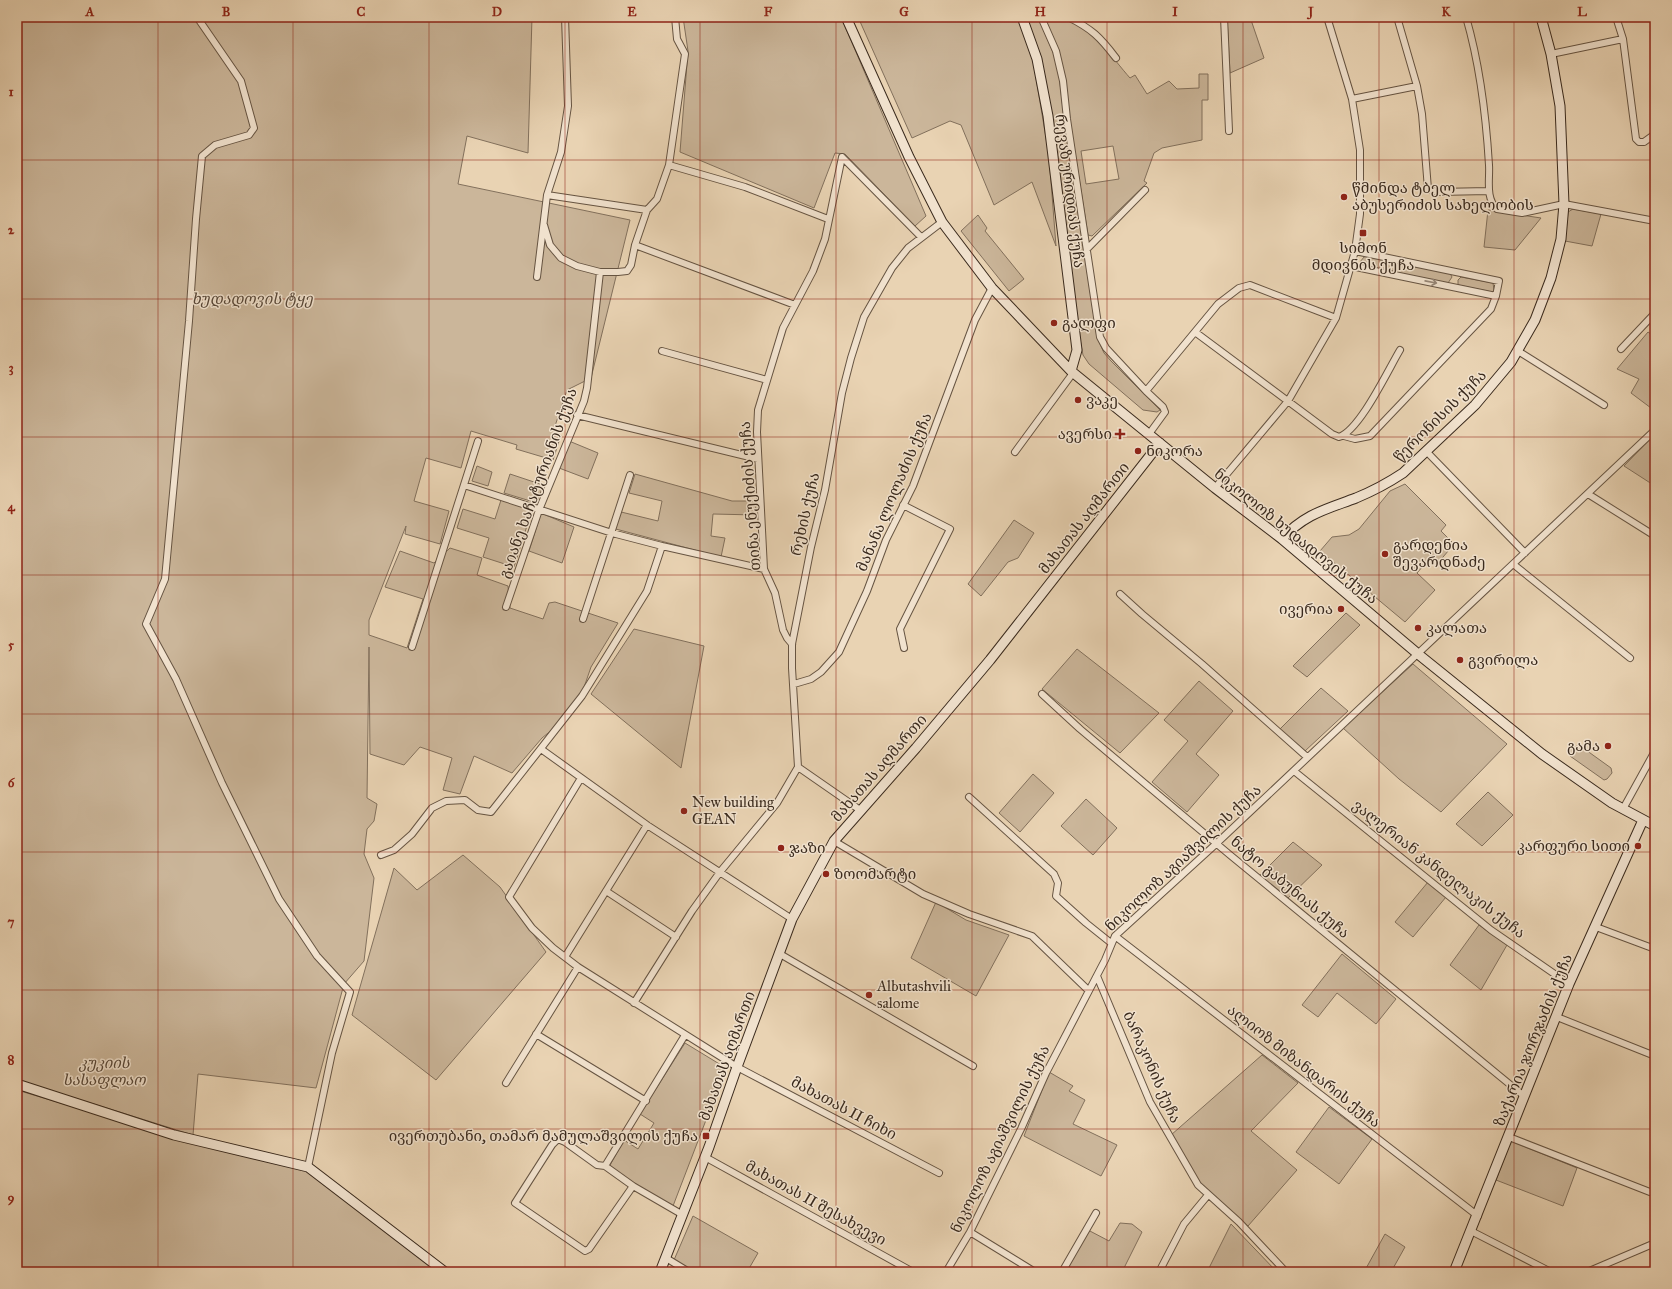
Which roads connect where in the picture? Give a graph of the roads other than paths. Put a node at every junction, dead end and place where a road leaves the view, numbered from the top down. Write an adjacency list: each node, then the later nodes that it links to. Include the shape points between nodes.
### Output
1 (197, 17): 128 (street, via 241,81 254,128 249,135 215,145 202,156 165,579 146,624 176,679 222,783 279,899 317,956 350,992 332,1053)
2 (566, 17): 24 (street, via 568,106 562,152)
3 (675, 17): 21 (street, via 677,40 684,54)
4 (846, 17): 29 (main road, ნიკოლოზ ხუდადოვის ქუჩა, via 909,157)
5 (1022, 17): 48 (main road, რევაზ ურიდიას ქუჩა, via 1037,59 1048,116 1076,350)
6 (1041, 17): 33 (street, via 1056,51 1063,81)
7 (1068, 17): 16 (street, via 1099,36)
8 (1224, 17): 19 (street)
9 (1327, 17): 18 (street)
10 (1397, 17): 17 (street)
11 (1466, 17): 23 (street, via 1481,83 1488,143)
12 (1541, 17): 15 (main road, წერონისის ქუჩა)
13 (1616, 17): 14 (street)
14 (1623, 39): 15 (street); 20 (street, via 1636,139 1644,142)
15 (1551, 54): 25 (main road, წერონისის ქუჩა, via 1560,106)
16 (1116, 58)
17 (1417, 86): 18 (street); 23 (street, via 1428,189 1437,192)
18 (1352, 100): 34 (street, via 1360,150 1361,179)
19 (1229, 131)
20 (1655, 134)
21 (670, 165): 26 (street, via 657,200); 27 (street, via 745,187)
22 (1145, 190): 33 (street)
23 (1489, 191): 25 (street, via 1490,200 1497,209 1522,213)
24 (548, 195): 26 (street); 30 (street)
25 (1564, 204): 28 (street); 47 (main road, წერონისის ქუჩა, via 1561,240 1551,278 1535,320)
26 (647, 210): 32 (street)
27 (828, 219): 31 (street, თინა ენუქიძის ქუჩა, via 842,157); 40 (street, თინა ენუქიძის ქუჩა, via 814,271)
28 (1655, 220)
29 (942, 222): 31 (street, რეხის ქუჩა); 38 (main road, ნიკოლოზ ხუდადოვის ქუჩა)
30 (544, 225): 36 (street, via 550,245 561,258 577,266); 37 (street)
31 (921, 237): 78 (street, რეხის ქუჩა, via 892,268 864,317 842,393 825,490)
32 (635, 244): 36 (street, via 631,266 627,271); 40 (street)
33 (1087, 249): 50 (street, via 1100,337 1106,348)
34 (1355, 251): 35 (street); 39 (street, via 1499,281)
35 (1351, 266): 39 (street, one-way to 39); 42 (street)
36 (600, 272): 53 (street, გაიანე ხაჩატურიანის ქუჩა, via 587,388)
37 (537, 277)
38 (992, 288): 48 (main road, ნიკოლოზ ხუდადოვის ქუჩა); 66 (street, მანანა ლოლაძის ქუჩა, via 975,320 913,486)
39 (1496, 296): 56 (street, via 1491,310 1370,436 1355,439)
40 (795, 305): 49 (street, თინა ენუქიძის ქუჩა, via 783,328)
41 (1655, 313): 44 (street)
42 (1336, 318): 43 (street, via 1246,285 1218,304); 51 (street)
43 (1195, 332): 50 (street); 51 (street)
44 (1621, 349)
45 (1400, 350): 56 (street, via 1374,396)
46 (662, 351): 49 (street)
47 (1518, 351): 52 (street); 59 (main road, წერონისის ქუჩა, via 1475,405)
48 (1072, 372): 55 (main road, ნიკოლოზ ხუდადოვის ქუჩა); 60 (street)
49 (767, 380): 61 (street, თინა ენუქიძის ქუჩა, via 758,410)
50 (1146, 391): 55 (street, via 1165,412)
51 (1288, 401): 56 (street, via 1332,434 1339,438); 64 (street)
52 (1604, 405)
53 (577, 415): 61 (street); 67 (street, გაიანე ხაჩატურიანის ქუჩა)
54 (1655, 430): 65 (street, ნიკოლოზ აგიაშვილის ქუჩა)
55 (1149, 434): 58 (main road, ნიკოლოზ ხუდადოვის ქუჩა)
56 (1344, 436)
57 (478, 441): 63 (street)
58 (1160, 443): 64 (main road, ნიკოლოზ ხუდადოვის ქუჩა); 93 (main road, მახათას აღმართი, via 990,660)
59 (1426, 451): 70 (main road, წერონისის ქუჩა, via 1403,473 1389,482 1357,498 1307,517); 72 (street)
60 (1015, 452)
61 (758, 459): 74 (street, თინა ენუქიძის ქუჩა)
62 (630, 475): 68 (street)
63 (464, 485): 67 (street); 79 (street)
64 (1215, 488): 70 (main road, ნიკოლოზ ხუდადოვის ქუჩა)
65 (1588, 494): 69 (street); 72 (street, ნიკოლოზ აგიაშვილის ქუჩა)
66 (902, 505): 80 (street, via 950,529 900,629); 83 (street, მანანა ლოლაძის ქუჩა, via 839,652 821,672 811,679)
67 (539, 510): 68 (street); 76 (street, გაიანე ხაჩატურიანის ქუჩა)
68 (612, 533): 71 (street); 77 (street)
69 (1655, 536)
70 (1282, 539): 81 (main road, ნიკოლოზ ხუდადოვის ქუჩა)
71 (662, 546): 74 (street); 85 (street, via 648,591 582,696)
72 (1524, 553): 73 (street, ნიკოლოზ აგიაშვილის ქუჩა)
73 (1513, 564): 81 (street, ნიკოლოზ აგიაშვილის ქუჩა); 82 (street)
74 (764, 569): 78 (street, თინა ენუქიძის ქუჩა, via 774,593 783,630)
75 (1120, 594): 87 (street)
76 (506, 606)
77 (583, 619)
78 (792, 644): 83 (street, რეხის ქუჩა)
79 (412, 647)
80 (904, 648)
81 (1418, 654): 87 (street, ნიკოლოზ აგიაშვილის ქუჩა); 92 (main road, ნიკოლოზ ხუდადოვის ქუჩა, via 1563,770)
82 (1630, 658)
83 (794, 684): 88 (street, რეხის ქუჩა)
84 (1042, 694): 98 (street, ნატო გაბუნიას ქუჩა, via 1080,729)
85 (541, 749): 90 (street); 99 (street, via 491,812 478,810 465,800 446,801 432,808 412,834 394,850)
86 (1655, 751): 92 (street)
87 (1307, 757): 89 (street, ნიკოლოზ აგიაშვილის ქუჩა)
88 (798, 767): 93 (street); 100 (street, via 773,807)
89 (1294, 771): 98 (street, ნიკოლოზ აგიაშვილის ქუჩა); 112 (street, ვალერიან კანდელაკის ქუჩა, via 1491,930)
90 (581, 778): 95 (street); 109 (street, მახათას II ჩიხი, via 508,897 532,928)
91 (969, 797): 106 (street, via 1054,874 1058,884 1056,896)
92 (1623, 809): 94 (main road, ნიკოლოზ ხუდადოვის ქუჩა)
93 (860, 810): 97 (main road, მახათას აღმართი)
94 (1643, 820): 96 (main road, ნიკოლოზ ხუდადოვის ქუჩა); 103 (main road, ზაქარია ჯორჯაძის ქუჩა)
95 (647, 825): 100 (street); 101 (street)
96 (1655, 826)
97 (834, 841): 102 (main road, მახათას აღმართი); 113 (street, via 923,894 969,914 1032,936)
98 (1218, 843): 104 (street, ნიკოლოზ აგიაშვილის ქუჩა); 123 (street, ნატო გაბუნიას ქუჩა)
99 (381, 855)
100 (720, 872): 102 (street); 105 (street)
101 (606, 891): 105 (street); 109 (street)
102 (792, 919): 108 (main road, მახათას აღმართი)
103 (1596, 927): 107 (street); 112 (main road, ზაქარია ჯორჯაძის ქუჩა)
104 (1115, 936): 106 (street, ნიკოლოზ აგიაშვილის ქუჩა); 135 (street, ალიოზ მიზანდარის ქუჩა)
105 (676, 937): 114 (street)
106 (1111, 943): 111 (street, ნიკოლოზ აგიაშვილის ქუჩა)
107 (1655, 949)
108 (780, 954): 119 (street); 120 (main road, მახათას აღმართი)
109 (565, 957): 110 (street, მახათას II ჩიხი)
110 (578, 967): 114 (street, მახათას II ჩიხი); 116 (street)
111 (1097, 976): 113 (street, ნიკოლოზ აგიაშვილის ქუჩა); 132 (street, ბარაკონის ქუჩა, via 1150,1102 1198,1185)
112 (1569, 984): 115 (main road, ზაქარია ჯორჯაძის ქუჩა)
113 (1088, 990): 137 (street, ნიკოლოზ აგიაშვილის ქუჩა)
114 (634, 1003): 117 (street, მახათას II ჩიხი)
115 (1557, 1017): 118 (street); 123 (main road, ზაქარია ჯორჯაძის ქუჩა)
116 (536, 1034): 121 (street); 124 (street)
117 (685, 1035): 120 (street, მახათას II ჩიხი); 124 (street)
118 (1655, 1056)
119 (973, 1066)
120 (737, 1067): 126 (main road, მახათას აღმართი); 129 (street, მახათას II ჩიხი)
121 (506, 1083)
122 (17, 1084): 128 (main road, via 174,1134)
123 (1524, 1096): 125 (main road, ზაქარია ჯორჯაძის ქუჩა)
124 (646, 1101): 127 (street)
125 (1509, 1137): 131 (street); 135 (main road, ზაქარია ჯორჯაძის ქუჩა)
126 (705, 1157): 134 (main road, მახათას აღმართი); 143 (street, მახათას II შესახვევი)
127 (605, 1166): 130 (street); 130 (street, via 597,1165 558,1139 515,1203 585,1251 589,1249)
128 (308, 1167): 140 (main road)
129 (939, 1173)
130 (633, 1186): 134 (street)
131 (1655, 1194)
132 (1208, 1195): 147 (street, via 1184,1224); 148 (street, ბარაკონის ქუჩა, via 1239,1222)
133 (1096, 1213): 146 (street)
134 (683, 1215): 139 (main road, მახათას აღმართი)
135 (1478, 1216): 136 (main road, ზაქარია ჯორჯაძის ქუჩა)
136 (1471, 1231): 149 (main road, ზაქარია ჯორჯაძის ქუჩა); 150 (street)
137 (970, 1232): 144 (street, ნიკოლოზ აგიაშვილის ქუჩა); 145 (street)
138 (1655, 1243): 151 (street)
139 (666, 1258): 141 (main road, მახათას აღმართი); 142 (street)
140 (445, 1272)
141 (660, 1272)
142 (689, 1272)
143 (913, 1272)
144 (946, 1272)
145 (1035, 1272)
146 (1062, 1272)
147 (1159, 1272)
148 (1286, 1272)
149 (1454, 1272)
150 (1551, 1272)
151 (1587, 1272)

